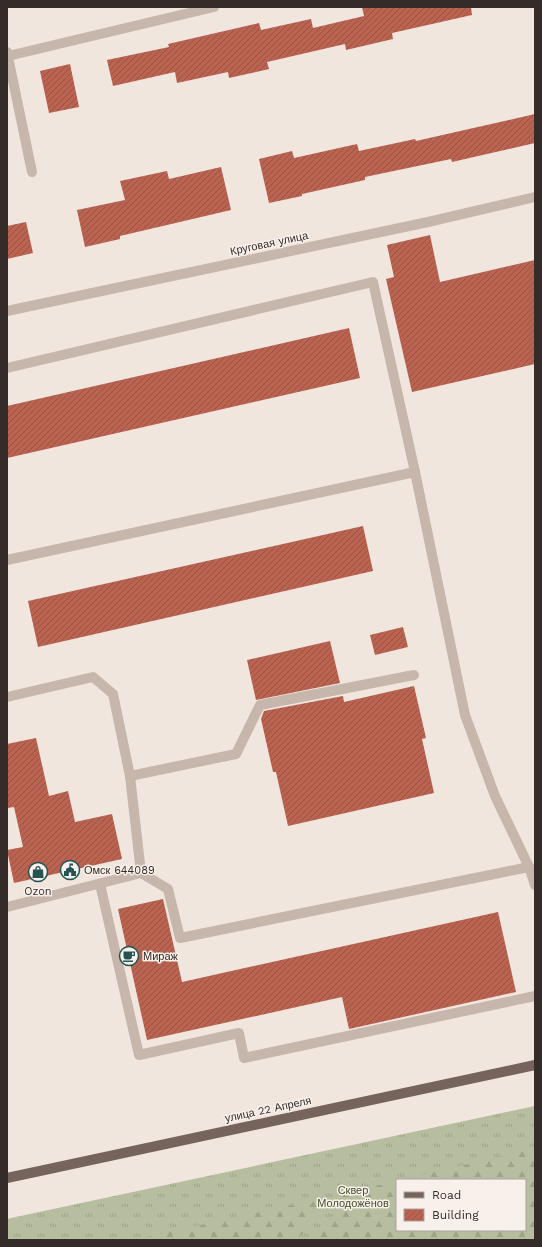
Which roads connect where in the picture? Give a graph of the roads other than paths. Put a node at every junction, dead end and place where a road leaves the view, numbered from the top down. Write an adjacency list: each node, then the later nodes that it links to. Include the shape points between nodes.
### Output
1 (214, 7): 2 (street)
2 (8, 54): 3 (street)
3 (32, 172)
4 (535, 197): 5 (street, Круговая улица)
5 (7, 311)
6 (7, 368): 7 (street, via 372,282)
7 (415, 472): 8 (street); 12 (street, via 465,715 495,796)
8 (7, 560)
9 (414, 674): 11 (street, via 260,705 236,754)
10 (7, 697): 11 (street, via 92,677 113,694)
11 (130, 776): 13 (street)
12 (529, 867): 13 (street, via 180,938 168,889); 15 (street)
13 (141, 874): 14 (street)
14 (100, 884): 16 (street); 17 (street, via 139,1055 239,1033 244,1058)
15 (535, 885)
16 (7, 907)
17 (535, 996)
18 (535, 1065): 19 (main road, улица 22 Апреля)
19 (7, 1178)

